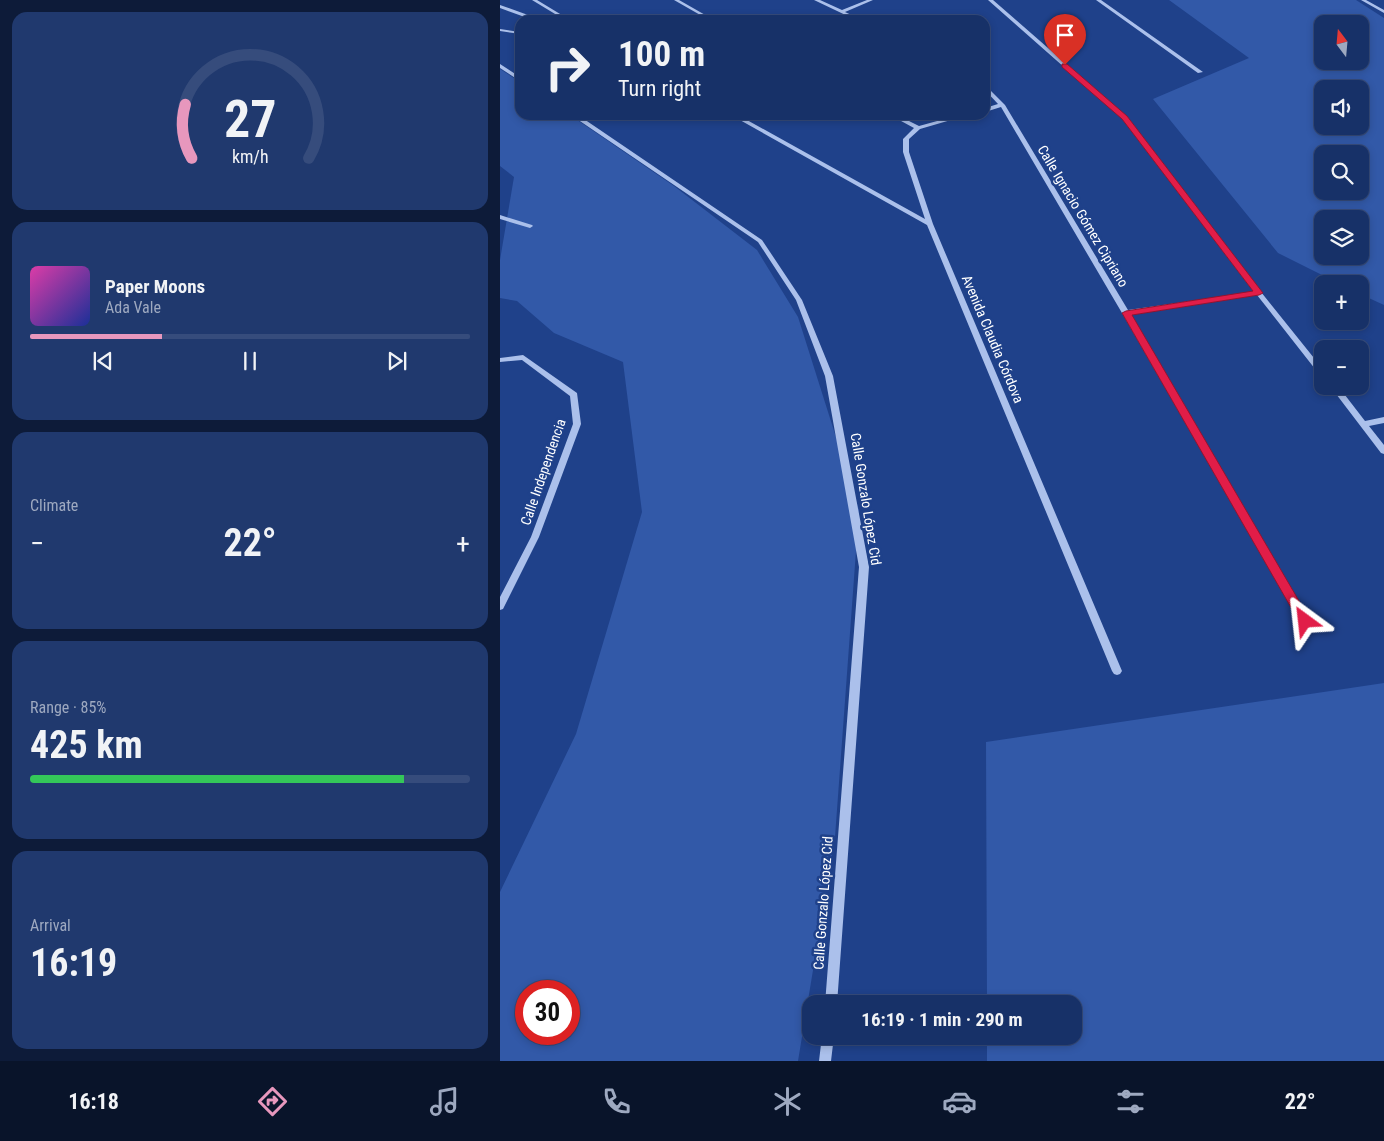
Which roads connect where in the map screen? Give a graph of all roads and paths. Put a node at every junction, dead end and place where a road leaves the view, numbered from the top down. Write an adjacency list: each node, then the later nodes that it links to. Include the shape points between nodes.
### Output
1 (534, 0): 12 (street)
2 (676, 0): 13 (street)
3 (816, 0): 9 (street)
4 (871, 0): 9 (street)
5 (990, 0): 31 (street, via 1125,118)
6 (1098, 0): 18 (street)
7 (1363, 0): 10 (street)
8 (500, 6): 11 (street)
9 (843, 11): 14 (street)
10 (1384, 12)
11 (523, 15)
12 (560, 15)
13 (703, 15)
14 (851, 15)
15 (500, 30): 16 (street)
16 (515, 32)
17 (500, 66): 19 (street)
18 (1200, 72)
19 (515, 76)
20 (990, 92): 21 (street, Calle Ignacio Gómez Cipriano)
21 (1002, 105): 22 (street); 32 (street, Calle Ignacio Gómez Cipriano)
22 (990, 109)
23 (581, 120): 42 (street, Calle Gonzalo López Cid, via 760,241 799,300 829,376 864,567)
24 (743, 120): 29 (street)
25 (903, 120): 27 (street)
26 (947, 120): 27 (street)
27 (918, 128): 29 (street, Avenida Claudia Córdova, via 906,139 906,152)
28 (500, 218): 30 (street)
29 (930, 224): 41 (street, Avenida Claudia Córdova)
30 (530, 226)
31 (1259, 293): 32 (street); 34 (street)
32 (1126, 313): 40 (street, Calle Ignacio Gómez Cipriano)
33 (500, 360): 39 (street, Calle Independencia, via 523,357 574,395 577,424 535,537)
34 (1314, 362)
35 (1341, 395): 37 (street)
36 (1384, 420): 37 (street)
37 (1364, 424): 38 (street)
38 (1384, 451)
39 (500, 606)
40 (1305, 621)
41 (1117, 671)
42 (832, 995)
43 (827, 1045): 44 (street)
44 (825, 1061)

